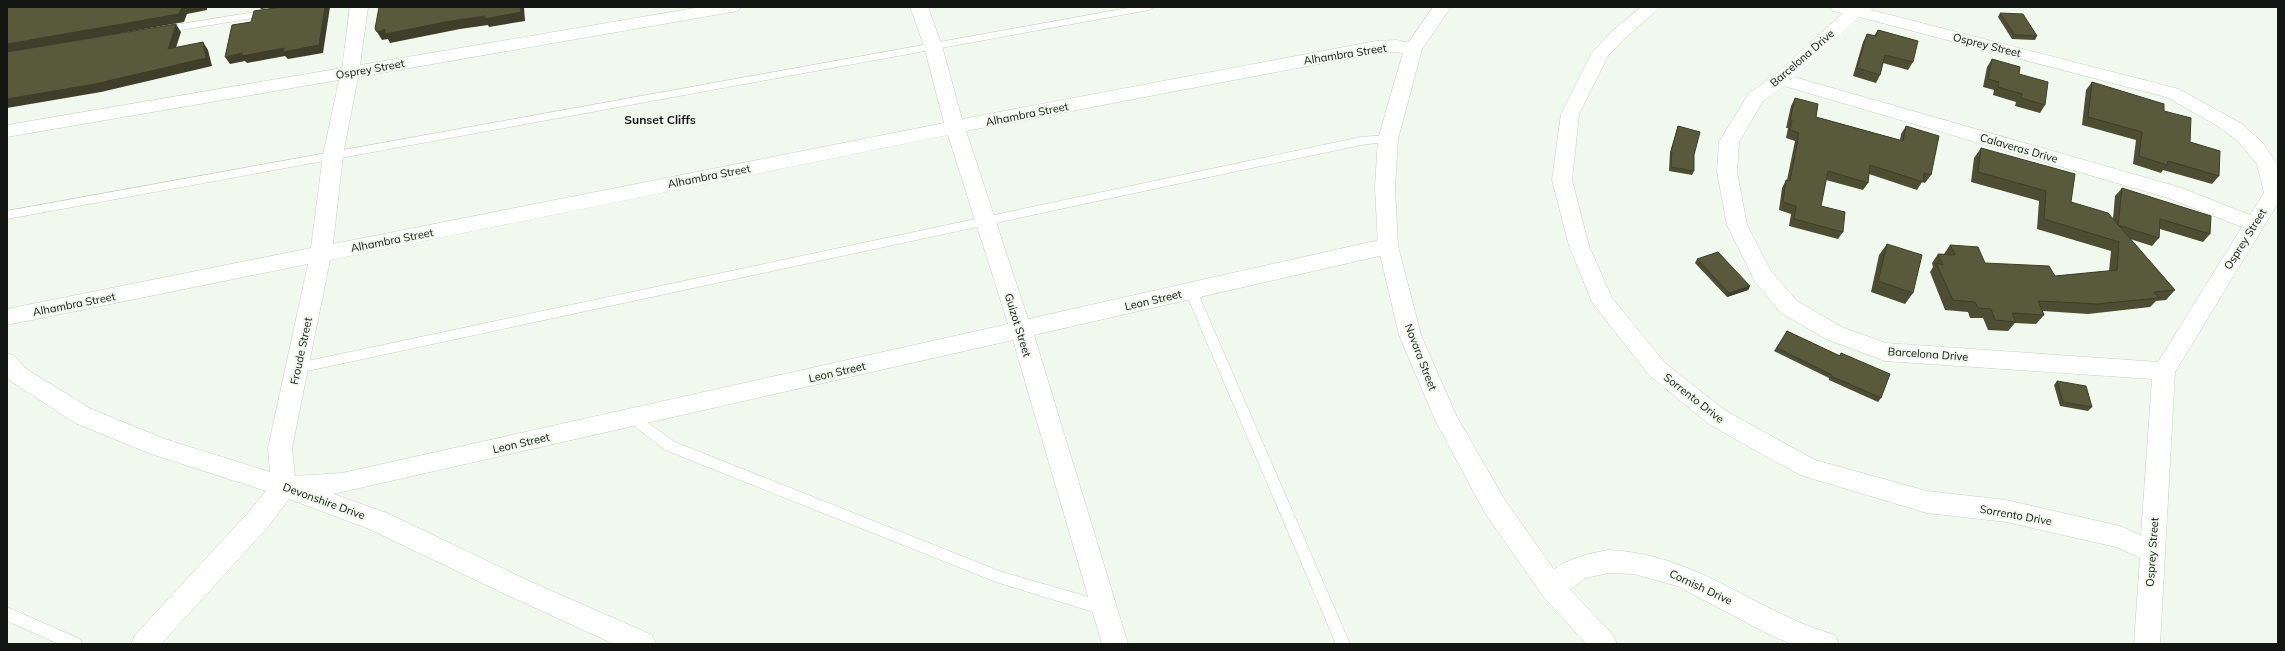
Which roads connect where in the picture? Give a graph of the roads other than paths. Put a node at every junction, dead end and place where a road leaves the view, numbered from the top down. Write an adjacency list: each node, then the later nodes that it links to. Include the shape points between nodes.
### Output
1 (302, 7): 9 (lane)
2 (359, 7): 12 (street, Froude Street)
3 (732, 7): 12 (street, Osprey Street)
4 (919, 7): 10 (street, Guizot Street)
5 (1149, 7): 10 (lane)
6 (1442, 7): 11 (street, Novara Street)
7 (1652, 7): 31 (street, Sorrento Drive, via 1618,35 1600,54 1570,114 1562,180 1579,246 1603,302 1657,369 1718,418 1809,468 1927,502 2006,511 2120,537)
8 (1853, 8): 13 (street, Barcelona Drive); 20 (street, Osprey Street, via 2172,93 2221,118 2241,132 2266,161 2274,193)
9 (153, 32)
10 (933, 46): 14 (street, Guizot Street); 17 (lane)
11 (1413, 49): 14 (street, Alhambra Street, via 1397,46 1376,47); 16 (street, Novara Street)
12 (350, 73): 15 (street, Osprey Street); 17 (street, Froude Street)
13 (1781, 79): 20 (street, Calaveras Drive, via 2175,193); 28 (street, Barcelona Drive, via 1756,97 1729,142 1727,172 1736,225 1763,276 1789,307 1834,333 1885,352)
14 (955, 127): 19 (street, Guizot Street); 22 (street, Alhambra Street)
15 (7, 131)
16 (1388, 139): 19 (lane, via 1362,141); 21 (street, Novara Street, via 1385,187)
17 (333, 155): 18 (lane); 22 (street, Froude Street)
18 (7, 215)
19 (984, 219): 25 (street, Guizot Street); 27 (lane, via 760,271)
20 (2254, 224): 28 (street, Osprey Street)
21 (1388, 246): 23 (street, Leon Street); 32 (street, Novara Street, via 1410,335 1447,420 1494,505)
22 (321, 254): 24 (street, Alhambra Street); 27 (street, Froude Street)
23 (1191, 291): 25 (street, Leon Street); 39 (lane)
24 (7, 317)
25 (1020, 330): 29 (street, Leon Street); 33 (street, Guizot Street)
26 (7, 362): 30 (street, Devonshire Drive, via 17,374 83,416 159,448)
27 (298, 368): 30 (street, Froude Street, via 280,448)
28 (2164, 371): 31 (street, Osprey Street)
29 (634, 418): 30 (street, Leon Street, via 342,483); 33 (lane, via 677,449 1001,578)
30 (284, 487): 36 (street, via 257,521); 37 (street, Devonshire Drive, via 378,521)
31 (2152, 552): 42 (street, Osprey Street)
32 (1552, 588): 40 (street, Novara Street); 41 (street, Cornish Drive, via 1581,568 1608,561 1638,562 1684,577 1785,628)
33 (1103, 608): 38 (street, Guizot Street)
34 (7, 614): 35 (lane)
35 (75, 644)
36 (144, 644)
37 (643, 644)
38 (1115, 644)
39 (1343, 644)
40 (1604, 644)
41 (1826, 644)
42 (2147, 644)

